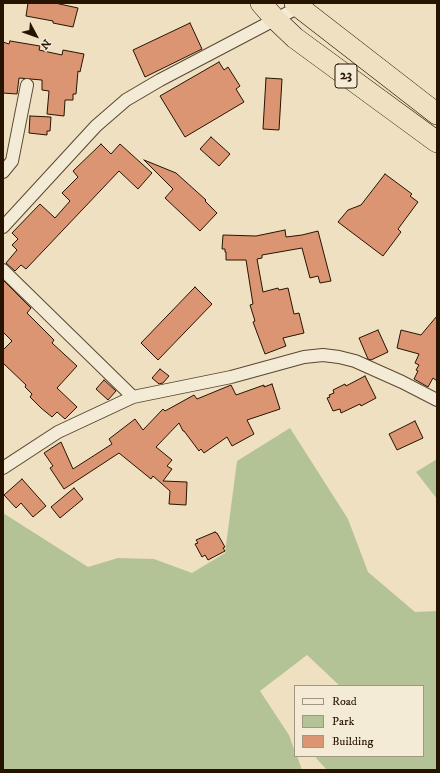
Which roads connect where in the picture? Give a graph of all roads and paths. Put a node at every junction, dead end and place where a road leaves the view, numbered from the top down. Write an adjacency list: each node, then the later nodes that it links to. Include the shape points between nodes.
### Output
1 (261, 3): 3 (highway, 23)
2 (297, 5): 3 (street); 5 (highway, 23)
3 (274, 19): 6 (highway, 23, via 295,38); 8 (street, via 126,100 96,126)
4 (27, 85): 7 (street, via 12,161)
5 (437, 114)
6 (437, 142)
7 (3, 172)
8 (3, 227)
9 (3, 270): 10 (street)
10 (133, 397): 11 (street, via 231,377 304,357 323,355 355,361); 12 (street, via 58,432)
11 (437, 400)
12 (3, 468)

